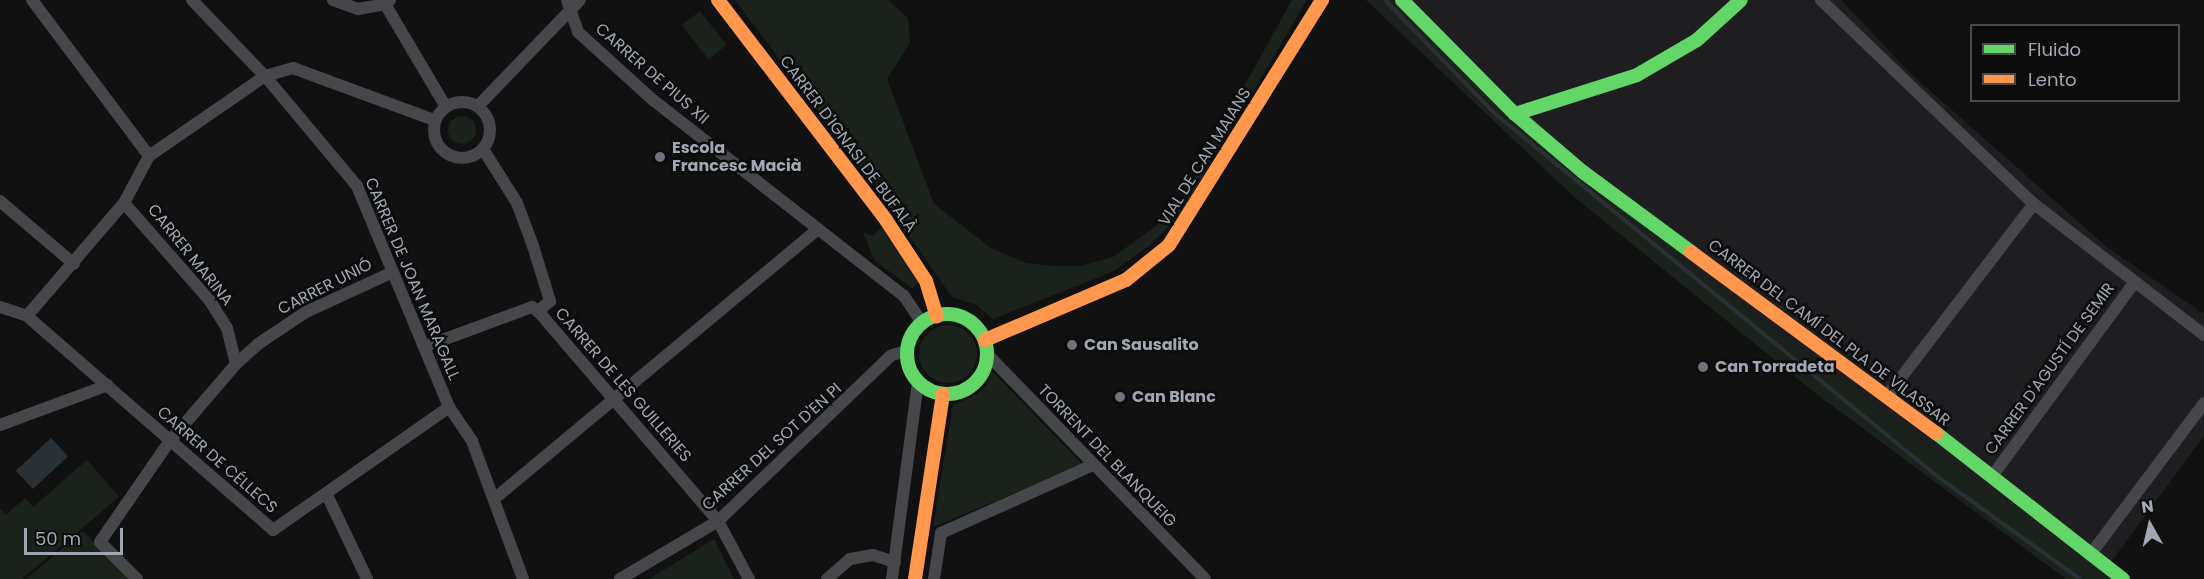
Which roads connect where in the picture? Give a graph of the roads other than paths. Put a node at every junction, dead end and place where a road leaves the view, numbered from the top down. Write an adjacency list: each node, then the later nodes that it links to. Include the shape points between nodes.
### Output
1 (32, 0): 18 (street)
2 (192, 0): 12 (street, CARRER DE JOAN MARAGALL)
3 (333, 0): 10 (street, via 358,9)
4 (580, 0): 11 (street)
5 (718, 0): 29 (street, CARRER D'IGNASI DE BUFALÀ, via 886,220 926,281)
6 (1322, 0): 32 (street, VIAL DE CAN MAIANS, via 1169,245 1126,280)
7 (1402, 0): 15 (street, CARRER DEL CAMÍ DEL PLA DE VILASSAR)
8 (1741, 0): 15 (street, via 1697,40 1637,75)
9 (1821, 0): 21 (street)
10 (387, 2): 14 (street)
11 (568, 4): 13 (street); 22 (street, CARRER DE PIUS XII, via 578,32 652,100)
12 (265, 76): 16 (street, via 293,68); 18 (street); 24 (street, CARRER DE JOAN MARAGALL, via 357,186)
13 (478, 106): 14 (street, via 460,102); 17 (street, via 490,124)
14 (446, 107): 16 (street)
15 (1515, 114): 40 (street, CARRER DEL CAMÍ DEL PLA DE VILASSAR, via 1583,172)
16 (434, 120): 17 (street, via 436,144 451,157 471,157)
17 (483, 149): 27 (street, via 517,203 533,246 550,301)
18 (149, 156): 20 (street)
19 (0, 201): 23 (street)
20 (124, 203): 23 (street); 36 (street, CARRER MARINA, via 210,301 227,328)
21 (2034, 204): 25 (street); 40 (street)
22 (818, 229): 30 (street, CARRER DE PIUS XII, via 904,296); 41 (street)
23 (74, 264): 28 (street)
24 (393, 272): 33 (street, CARRER DE JOAN MARAGALL); 36 (street, CARRER UNIÓ, via 306,312 278,329)
25 (2134, 283): 31 (street); 47 (street, CARRER D'AGUSTÍ DE SEMIR)
26 (0, 307): 28 (street, CARRER DE CÉLLECS)
27 (538, 311): 33 (street, CARRER DE LES GUILLERIES, via 532,307); 41 (street, CARRER DE LES GUILLERIES)
28 (27, 316): 38 (street, CARRER DE CÉLLECS)
29 (937, 316): 30 (street); 32 (street, via 959,316 970,321)
30 (922, 323): 34 (street)
31 (2204, 335)
32 (985, 340): 35 (street)
33 (426, 346): 43 (street, CARRER DE JOAN MARAGALL)
34 (908, 351): 37 (street, via 908,362); 50 (street, CARRER DEL SOT D'EN PI, via 892,355)
35 (987, 354): 39 (street, via 982,373 970,387); 46 (street, TORRENT DEL BLANQUEIG)
36 (236, 364): 45 (street, CARRER UNIÓ)
37 (918, 382): 39 (street); 52 (street)
38 (108, 385): 44 (street); 45 (street, CARRER DE CÉLLECS)
39 (943, 394): 60 (street)
40 (1887, 396): 47 (street, CARRER DEL CAMÍ DEL PLA DE VILASSAR)
41 (613, 399): 49 (street); 50 (street, CARRER DE LES GUILLERIES)
42 (2204, 403): 51 (street)
43 (449, 407): 48 (street, CARRER DE CÉLLECS); 49 (street, CARRER DE JOAN MARAGALL, via 472,441)
44 (0, 425)
45 (169, 442): 48 (street, CARRER DE CÉLLECS, via 273,530); 53 (street, CARRER UNIÓ, via 100,542)
46 (1093, 465): 61 (street, via 941,532); 62 (street, TORRENT DEL BLANQUEIG)
47 (1993, 475): 51 (street, CARRER DEL CAMÍ DEL PLA DE VILASSAR)
48 (327, 495): 54 (street)
49 (494, 499): 55 (street, CARRER DE JOAN MARAGALL)
50 (718, 521): 56 (street, CARRER DEL SOT D'EN PI); 57 (street, CARRER DE LES GUILLERIES)
51 (2090, 555): 63 (street, CARRER DEL CAMÍ DEL PLA DE VILASSAR)
52 (895, 562): 58 (street, via 873,555 850,559); 59 (street)
53 (137, 579)
54 (367, 579)
55 (523, 579)
56 (620, 579)
57 (749, 579)
58 (827, 579)
59 (892, 579)
60 (915, 579)
61 (934, 579)
62 (1205, 579)
63 (2123, 579)

